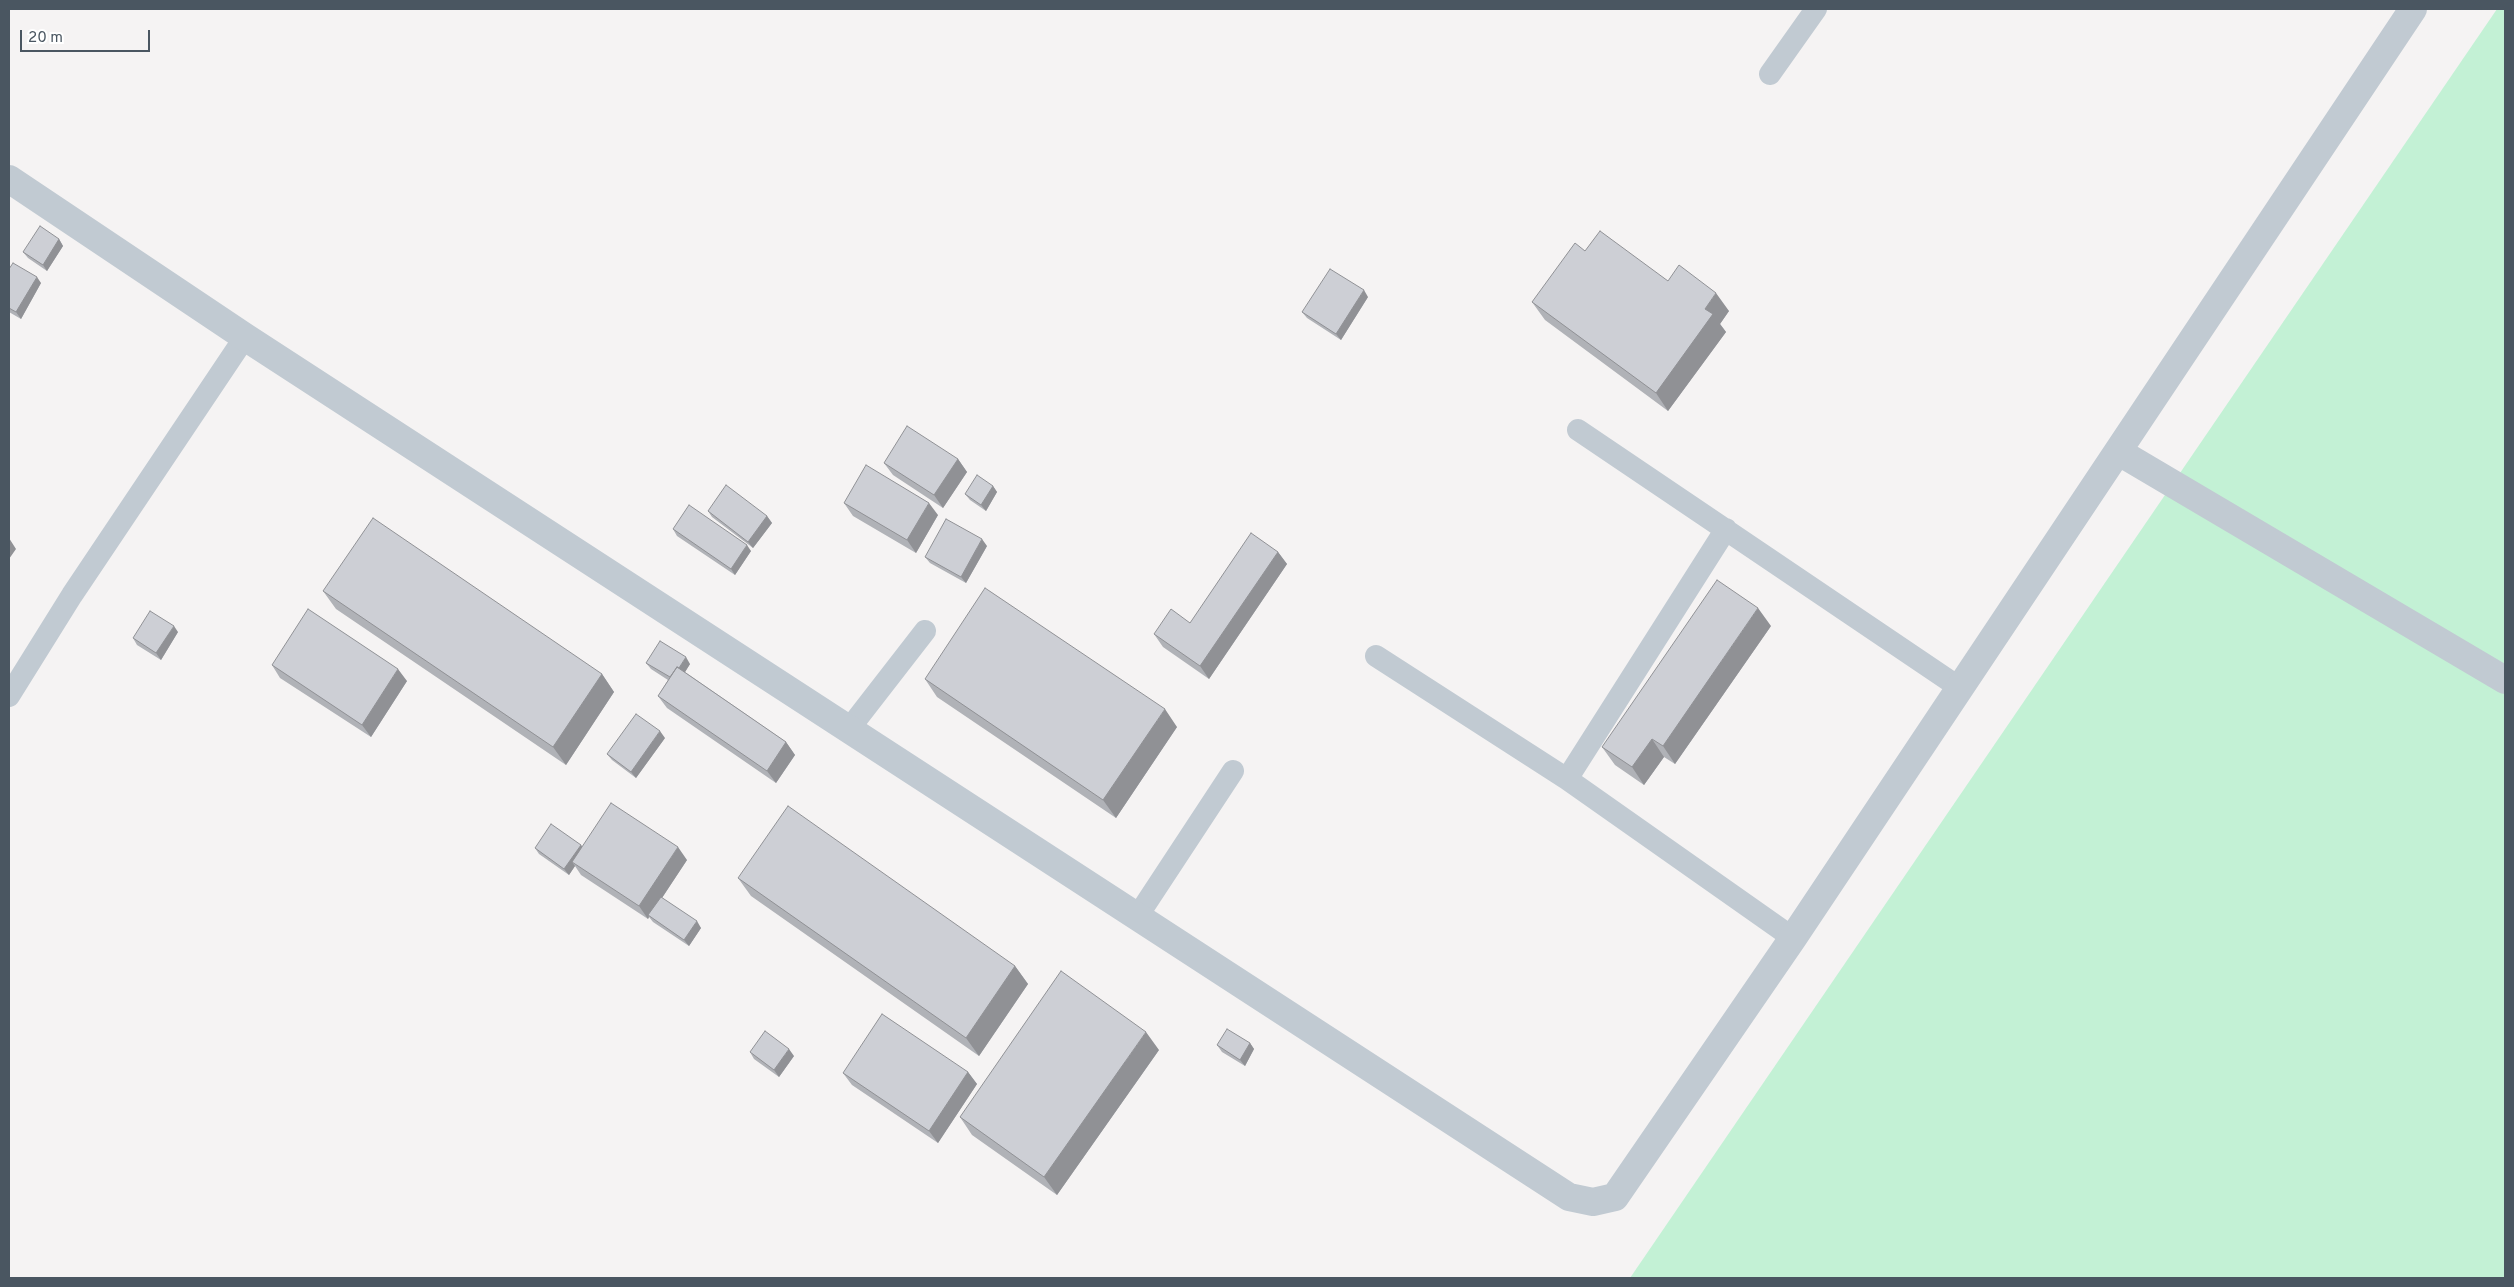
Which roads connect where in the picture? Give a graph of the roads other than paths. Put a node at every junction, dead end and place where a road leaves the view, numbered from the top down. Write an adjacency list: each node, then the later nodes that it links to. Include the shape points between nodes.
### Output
1 (1816, 9): 3 (lane)
2 (2413, 9): 7 (street)
3 (1770, 74)
4 (9, 179): 5 (street)
5 (246, 337): 13 (lane, via 72,595); 14 (street)
6 (1578, 430): 8 (lane)
7 (2119, 452): 11 (street); 12 (street)
8 (1726, 530): 12 (lane); 16 (lane)
9 (925, 632): 14 (lane)
10 (1376, 656): 16 (lane)
11 (2505, 680)
12 (1960, 688): 18 (street)
13 (9, 696)
14 (849, 729): 17 (street)
15 (1233, 771): 17 (lane)
16 (1567, 779): 18 (lane)
17 (1137, 916): 18 (street, via 1569,1197 1593,1202 1615,1197)
18 (1793, 938)

